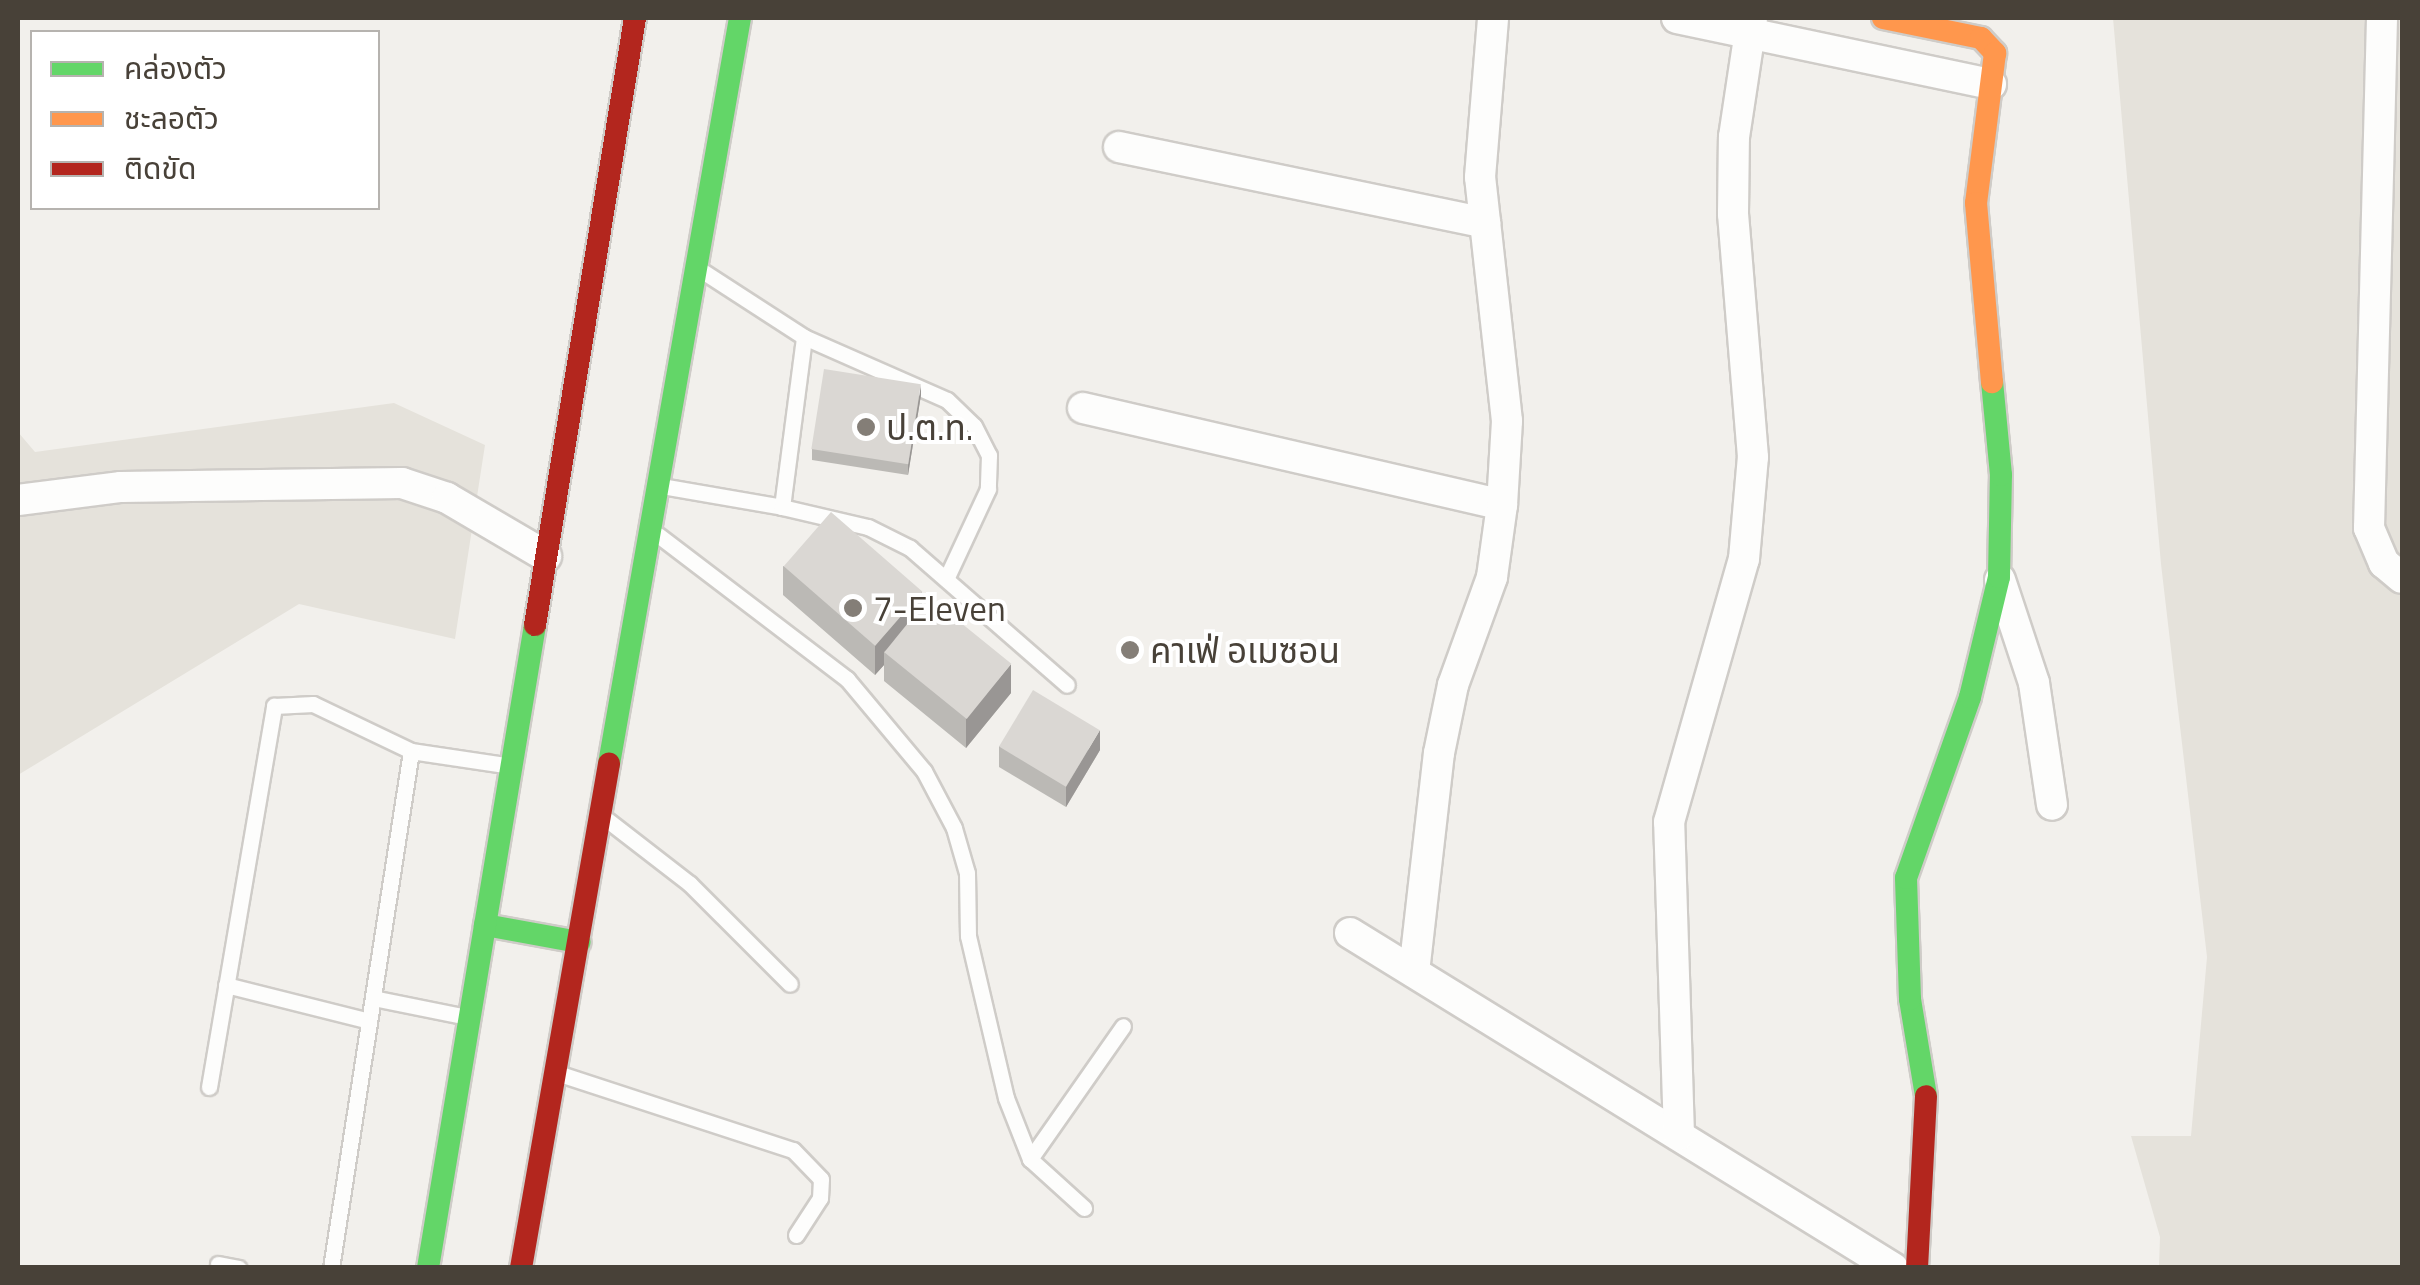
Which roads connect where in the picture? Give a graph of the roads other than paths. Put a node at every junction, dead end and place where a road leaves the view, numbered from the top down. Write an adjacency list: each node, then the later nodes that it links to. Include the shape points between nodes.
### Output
1 (635, 18): 19 (main road)
2 (740, 18): 11 (main road)
3 (1493, 18): 10 (street, via 1480,177)
4 (1677, 18): 7 (street)
5 (1884, 18): 8 (main road, via 1981,38)
6 (2382, 18): 21 (street, via 2368,528 2384,563)
7 (1750, 25): 8 (street); 40 (street, via 1734,138 1733,214 1753,457 1744,559 1669,822)
8 (1993, 69): 20 (main road, via 1976,204 2001,474)
9 (1119, 147): 10 (street)
10 (1485, 223): 17 (street, via 1507,421)
11 (697, 268): 12 (lane); 14 (main road)
12 (804, 337): 16 (lane); 22 (lane, via 948,400 974,426 989,455 988,488)
13 (1083, 408): 17 (street)
14 (660, 486): 16 (lane); 18 (main road)
15 (18, 500): 19 (street, via 121,487 402,483 447,498)
16 (782, 506): 22 (lane, via 868,527 910,548)
17 (1502, 506): 31 (street, via 1492,577 1453,685 1439,753)
18 (651, 530): 27 (main road); 41 (lane, via 848,680 924,771 954,828 966,873 968,936 984,1024)
19 (546, 556): 25 (main road)
20 (1998, 577): 26 (street, via 2034,683); 50 (main road, via 1970,697 1906,878 1910,999 1926,1070 1927,1173)
21 (2402, 578)
22 (946, 579): 23 (lane)
23 (1067, 685)
24 (410, 752): 25 (lane); 33 (lane, via 314,704 274,706); 34 (lane)
25 (512, 766): 28 (main road)
26 (2052, 805)
27 (599, 814): 30 (main road); 32 (lane, via 690,884)
28 (485, 925): 30 (main road); 35 (main road)
29 (1350, 933): 31 (street)
30 (579, 942): 38 (main road)
31 (1414, 972): 40 (street)
32 (790, 984)
33 (226, 985): 36 (lane); 39 (lane)
34 (373, 998): 35 (lane); 36 (lane)
35 (470, 1017): 47 (main road)
36 (369, 1021): 46 (lane)
37 (1123, 1026): 41 (lane)
38 (556, 1072): 43 (lane, via 793,1150 820,1179 820,1198); 48 (main road)
39 (209, 1087)
40 (1680, 1136): 49 (street)
41 (1030, 1159): 42 (lane)
42 (1084, 1208)
43 (796, 1235)
44 (218, 1264): 45 (lane)
45 (238, 1268)
46 (331, 1268)
47 (428, 1268)
48 (521, 1268)
49 (1893, 1268)
50 (1917, 1268)

